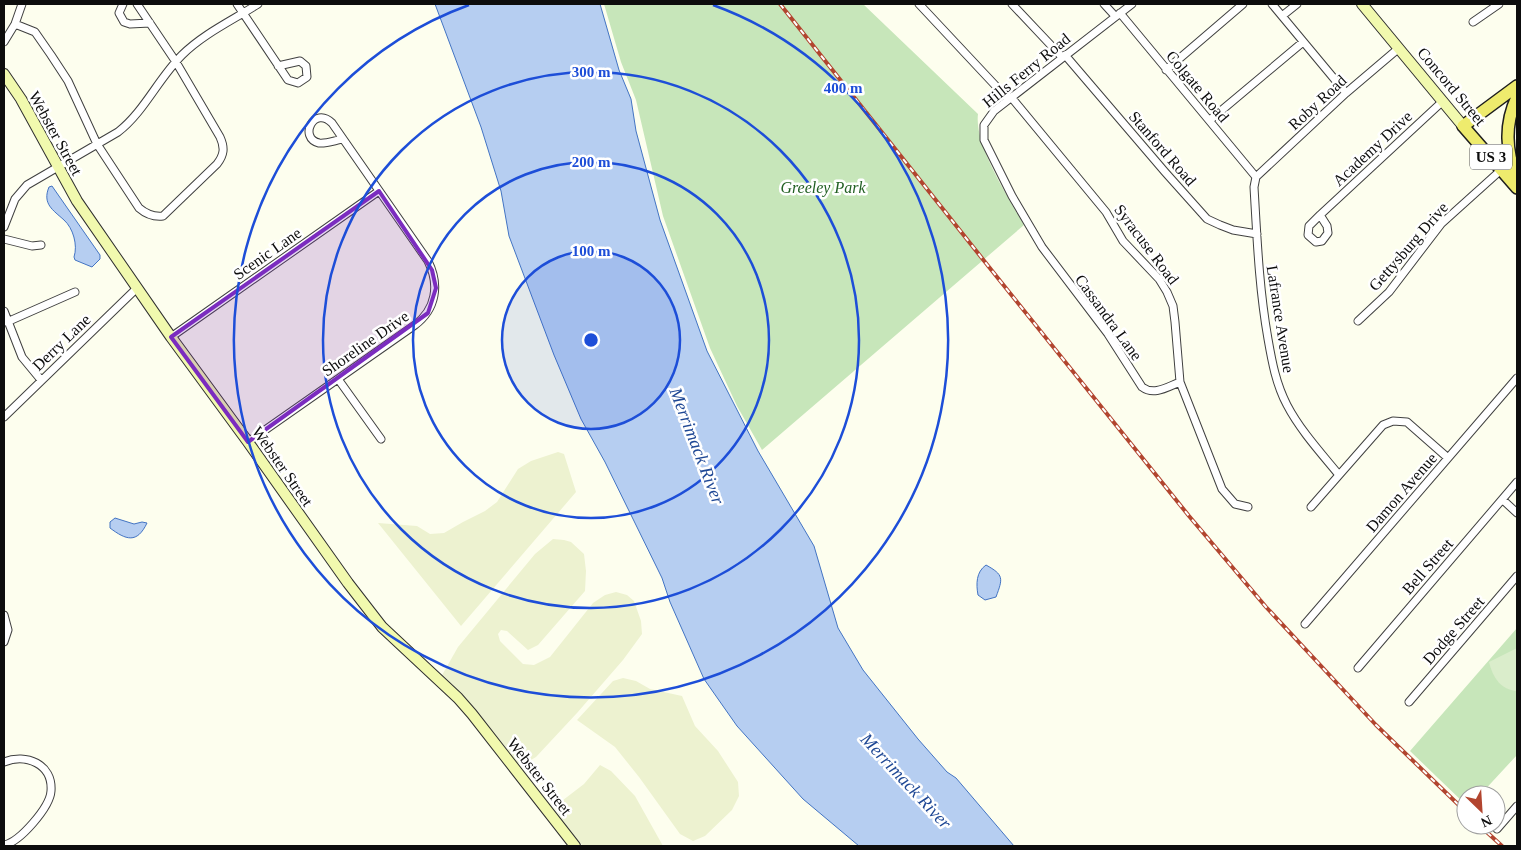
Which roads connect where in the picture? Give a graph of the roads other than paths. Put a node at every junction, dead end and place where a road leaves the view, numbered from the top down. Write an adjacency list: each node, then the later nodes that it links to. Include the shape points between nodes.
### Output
1 (22, 4): 20 (street)
2 (123, 4): 19 (street, via 119,12 124,22)
3 (137, 4): 19 (street)
4 (237, 4): 15 (street)
5 (258, 4): 15 (street)
6 (919, 4): 32 (street, Syracuse Road)
7 (1012, 4): 24 (street, Stanford Road)
8 (1104, 4): 16 (street, Colgate Road)
9 (1132, 4): 16 (street, Hills Ferry Road)
10 (1243, 4): 27 (street)
11 (1272, 4): 17 (street)
12 (1297, 4): 17 (street)
13 (1362, 4): 23 (main road, Concord Street)
14 (1499, 4): 18 (street)
15 (243, 14): 25 (street, via 196,43); 26 (street)
16 (1118, 15): 24 (street, Hills Ferry Road); 27 (street, Colgate Road)
17 (1282, 16): 22 (street)
18 (1473, 22)
19 (150, 23): 25 (street)
20 (15, 24): 21 (street); 37 (street, via 34,32 51,55 68,81)
21 (4, 42)
22 (1303, 42): 30 (street); 34 (street)
23 (1400, 48): 30 (street, Roby Road); 33 (main road, Concord Street)
24 (1064, 56): 32 (street, Hills Ferry Road); 47 (street, Stanford Road, via 1208,218 1226,228)
25 (176, 62): 37 (street, via 127,124); 37 (street, via 222,141 224,152 217,164 167,214 157,216 139,208)
26 (278, 66)
27 (1166, 70): 34 (street, Colgate Road)
28 (4, 74): 38 (main road, Webster Street)
29 (1517, 86): 35 (main road, US 3)
30 (1346, 93): 40 (street, Roby Road)
31 (1517, 97): 41 (main road, via 1507,139)
32 (1010, 98): 46 (street, Hills Ferry Road, via 988,118 984,125 984,140); 59 (street, Syracuse Road, via 1106,212 1123,241 1167,292 1176,322)
33 (1443, 102): 35 (main road, Concord Street); 44 (street, Academy Drive)
34 (1210, 120): 40 (street, Colgate Road)
35 (1463, 126): 39 (main road, Concord Street / US 3)
36 (343, 139): 36 (street, Shoreline Drive, via 323,143 315,141 309,128 317,119 325,118); 43 (street, Shoreline Drive)
37 (97, 144): 38 (street)
38 (57, 167): 45 (street, via 20,191); 50 (main road, Webster Street)
39 (1501, 170): 42 (main road, Concord Street / US 3); 53 (street, Gettysburg Drive, via 1441,224 1389,292)
40 (1256, 178): 47 (street, Lafrance Avenue)
41 (1517, 180)
42 (1517, 188)
43 (379, 191): 55 (street, Scenic Lane); 57 (street, Shoreline Drive, via 428,261 435,279 434,297 422,320)
44 (1320, 215)
45 (4, 227)
46 (1032, 229): 59 (street, Cassandra Lane, via 1108,334 1142,388 1154,392)
47 (1257, 234): 64 (street, Lafrance Avenue, via 1259,282 1276,380 1294,418)
48 (4, 239): 49 (street)
49 (41, 245)
50 (137, 288): 55 (main road, Webster Street); 58 (street, Derry Lane)
51 (75, 292): 54 (street)
52 (4, 311): 54 (street)
53 (1358, 321)
54 (7, 322): 58 (street, via 22,357)
55 (171, 337): 62 (main road, Webster Street)
56 (1517, 378): 63 (street, Damon Avenue)
57 (338, 379): 61 (street); 62 (street, Shoreline Drive)
58 (41, 380): 60 (street, Derry Lane)
59 (1180, 382): 67 (street, Syracuse Road, via 1222,489 1235,504)
60 (4, 417)
61 (381, 439)
62 (248, 442): 80 (main road, Webster Street, via 368,611 396,642 458,698)
63 (1448, 458): 64 (street, via 1407,422 1393,421 1383,425); 72 (street, Damon Avenue)
64 (1339, 475): 68 (street)
65 (1517, 482): 66 (street, Bell Street)
66 (1502, 500): 69 (street); 74 (street, Bell Street)
67 (1248, 507)
68 (1311, 507)
69 (1517, 513)
70 (1517, 576): 75 (street, Dodge Street)
71 (4, 615): 73 (street, via 8,630)
72 (1305, 624)
73 (4, 642)
74 (1358, 668)
75 (1409, 702)
76 (4, 762): 79 (street, via 21,757 40,766 48,777 51,791 47,804 30,826 15,841)
77 (1517, 806): 78 (street)
78 (1506, 819)
79 (4, 845)
80 (575, 846)

